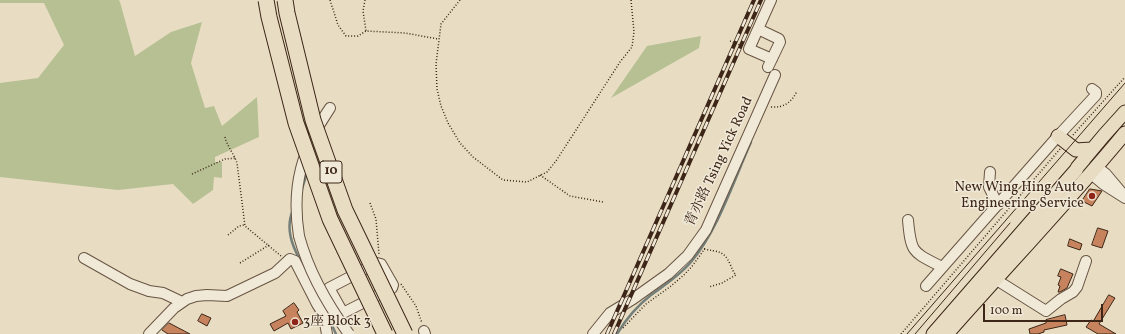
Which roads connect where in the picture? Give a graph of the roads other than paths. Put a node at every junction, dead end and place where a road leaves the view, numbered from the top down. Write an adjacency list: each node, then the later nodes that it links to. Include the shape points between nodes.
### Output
1 (266, 0): 28 (highway, 10, bridge, via 296,123 330,219)
2 (284, 0): 29 (highway, 10, bridge, via 313,120 345,210)
3 (771, 0): 4 (street)
4 (758, 29): 4 (street, via 779,39 770,63 749,49)
5 (776, 75): 30 (street, 青亦路 Tsing Yick Road, via 706,230 688,255 668,274 610,313)
6 (1092, 89): 10 (street, via 1096,96)
7 (330, 108): 27 (street, bridge, via 310,142 299,173 296,204 300,236 307,261 319,288)
8 (1125, 112): 11 (main road)
9 (1125, 133): 12 (main road)
10 (1058, 136): 11 (main road); 15 (street)
11 (1078, 162): 12 (main road); 31 (main road)
12 (1094, 171): 14 (street, via 1106,174); 20 (main road)
13 (990, 172): 15 (street, via 989,188)
14 (1125, 197)
15 (998, 205): 19 (street)
16 (908, 220): 19 (street, via 909,240 915,252)
17 (84, 258): 23 (street, via 130,284 167,294)
18 (1086, 261): 20 (street, via 1077,287 1046,311)
19 (942, 267): 21 (street)
20 (995, 279): 32 (main road)
21 (926, 286)
22 (329, 288): 22 (street, via 377,264 381,264 393,286 343,314); 24 (street, via 325,294)
23 (182, 302): 24 (street, via 196,296 227,296 275,273 290,259 295,261); 25 (street)
24 (325, 316): 26 (street)
25 (148, 334)
26 (328, 334)
27 (349, 334)
28 (385, 334)
29 (405, 334)
30 (593, 334)
31 (933, 334)
32 (947, 334)

